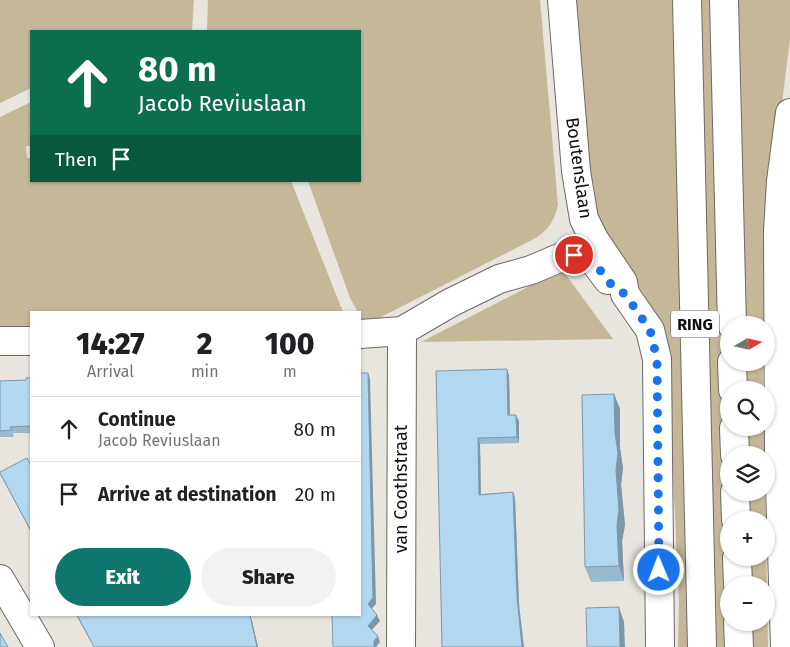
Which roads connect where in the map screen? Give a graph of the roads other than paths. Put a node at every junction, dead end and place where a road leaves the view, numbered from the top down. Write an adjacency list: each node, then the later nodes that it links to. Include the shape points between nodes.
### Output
1 (562, 0): 5 (street, Boutenslaan, via 576,171 584,219 623,282)
2 (688, 0): 16 (street, RING)
3 (724, 0): 6 (street, RING)
4 (790, 113): 18 (street, via 778,232)
5 (625, 294): 7 (street, via 614,288 592,260 583,256 564,256 499,279); 15 (street, Boutenslaan, via 650,330 657,359)
6 (732, 316)
7 (402, 331): 8 (street); 14 (street, van Coothstraat)
8 (361, 334)
9 (30, 340): 10 (street)
10 (0, 341)
11 (0, 579): 13 (street)
12 (738, 631): 17 (street)
13 (40, 647)
14 (401, 647)
15 (660, 647)
16 (702, 647)
17 (739, 647)
18 (785, 647)

